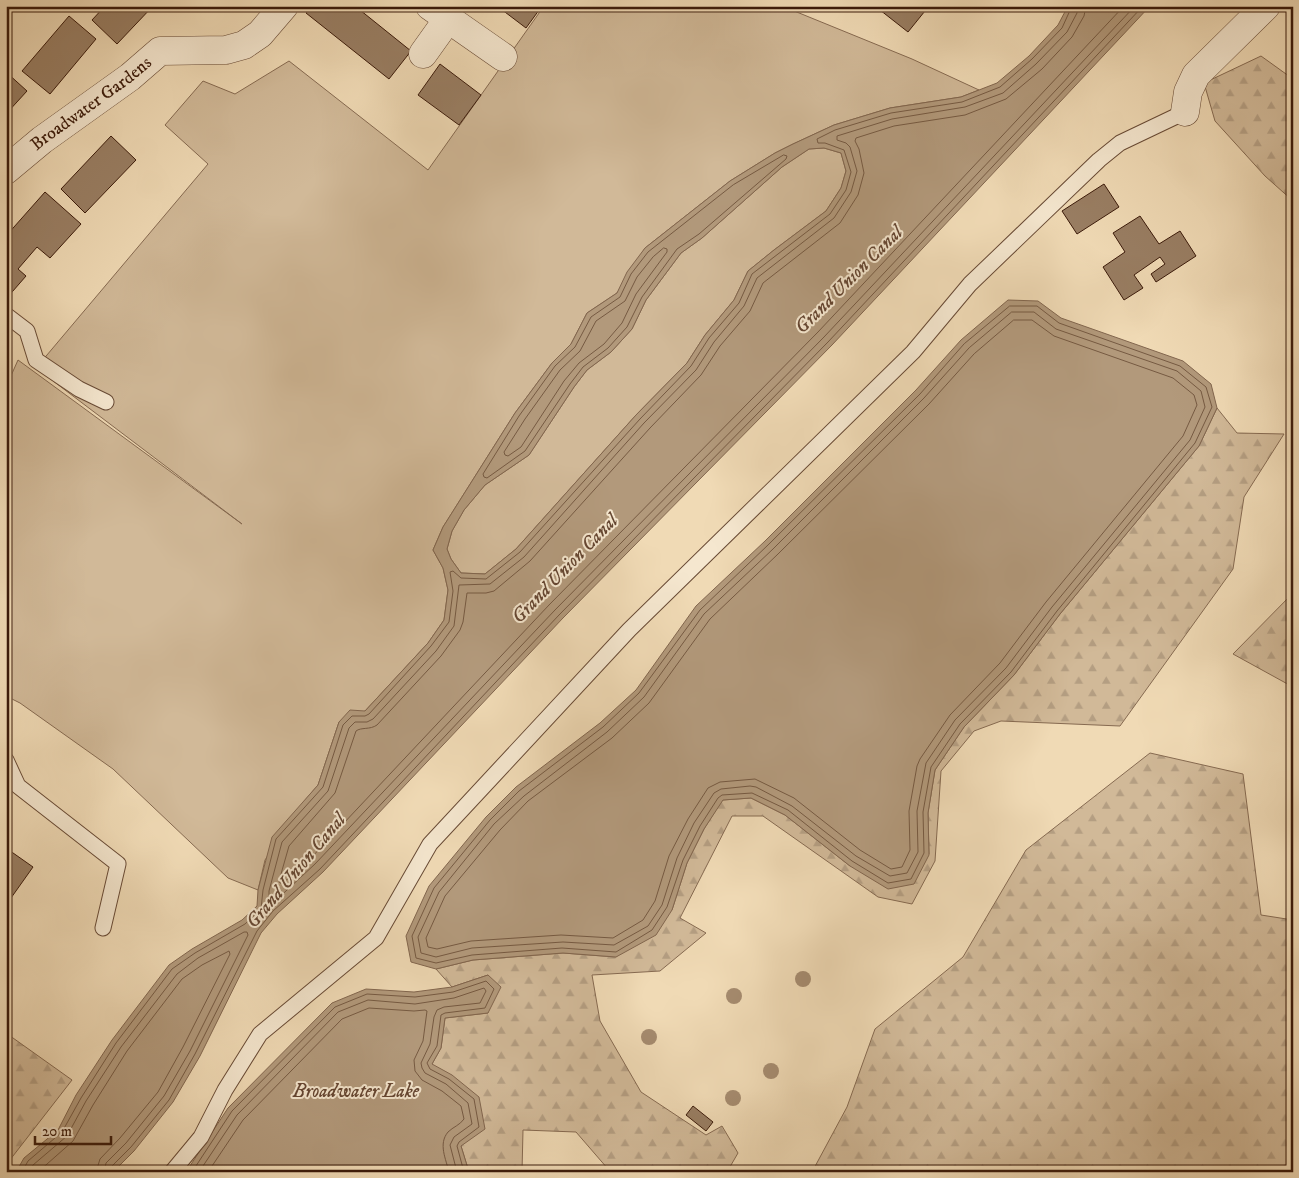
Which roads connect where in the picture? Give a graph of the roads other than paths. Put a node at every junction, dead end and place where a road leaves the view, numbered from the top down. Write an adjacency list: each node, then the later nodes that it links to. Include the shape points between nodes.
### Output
1 (284, 6): 7 (street, Broadwater Gardens, via 260,34 244,45 226,50 160,51)
2 (1266, 6): 6 (street, via 1196,75 1188,92)
3 (439, 13): 4 (street); 5 (street)
4 (423, 54)
5 (503, 57)
6 (1186, 112): 12 (lane, via 1120,143 1099,160 970,284 913,352 629,630 430,844 376,938 260,1034 201,1137)
7 (6, 170)
8 (6, 315): 9 (lane, via 26,331 36,360 79,389)
9 (106, 402)
10 (6, 760): 11 (lane, via 18,786 118,864)
11 (103, 928)
12 (172, 1172)

